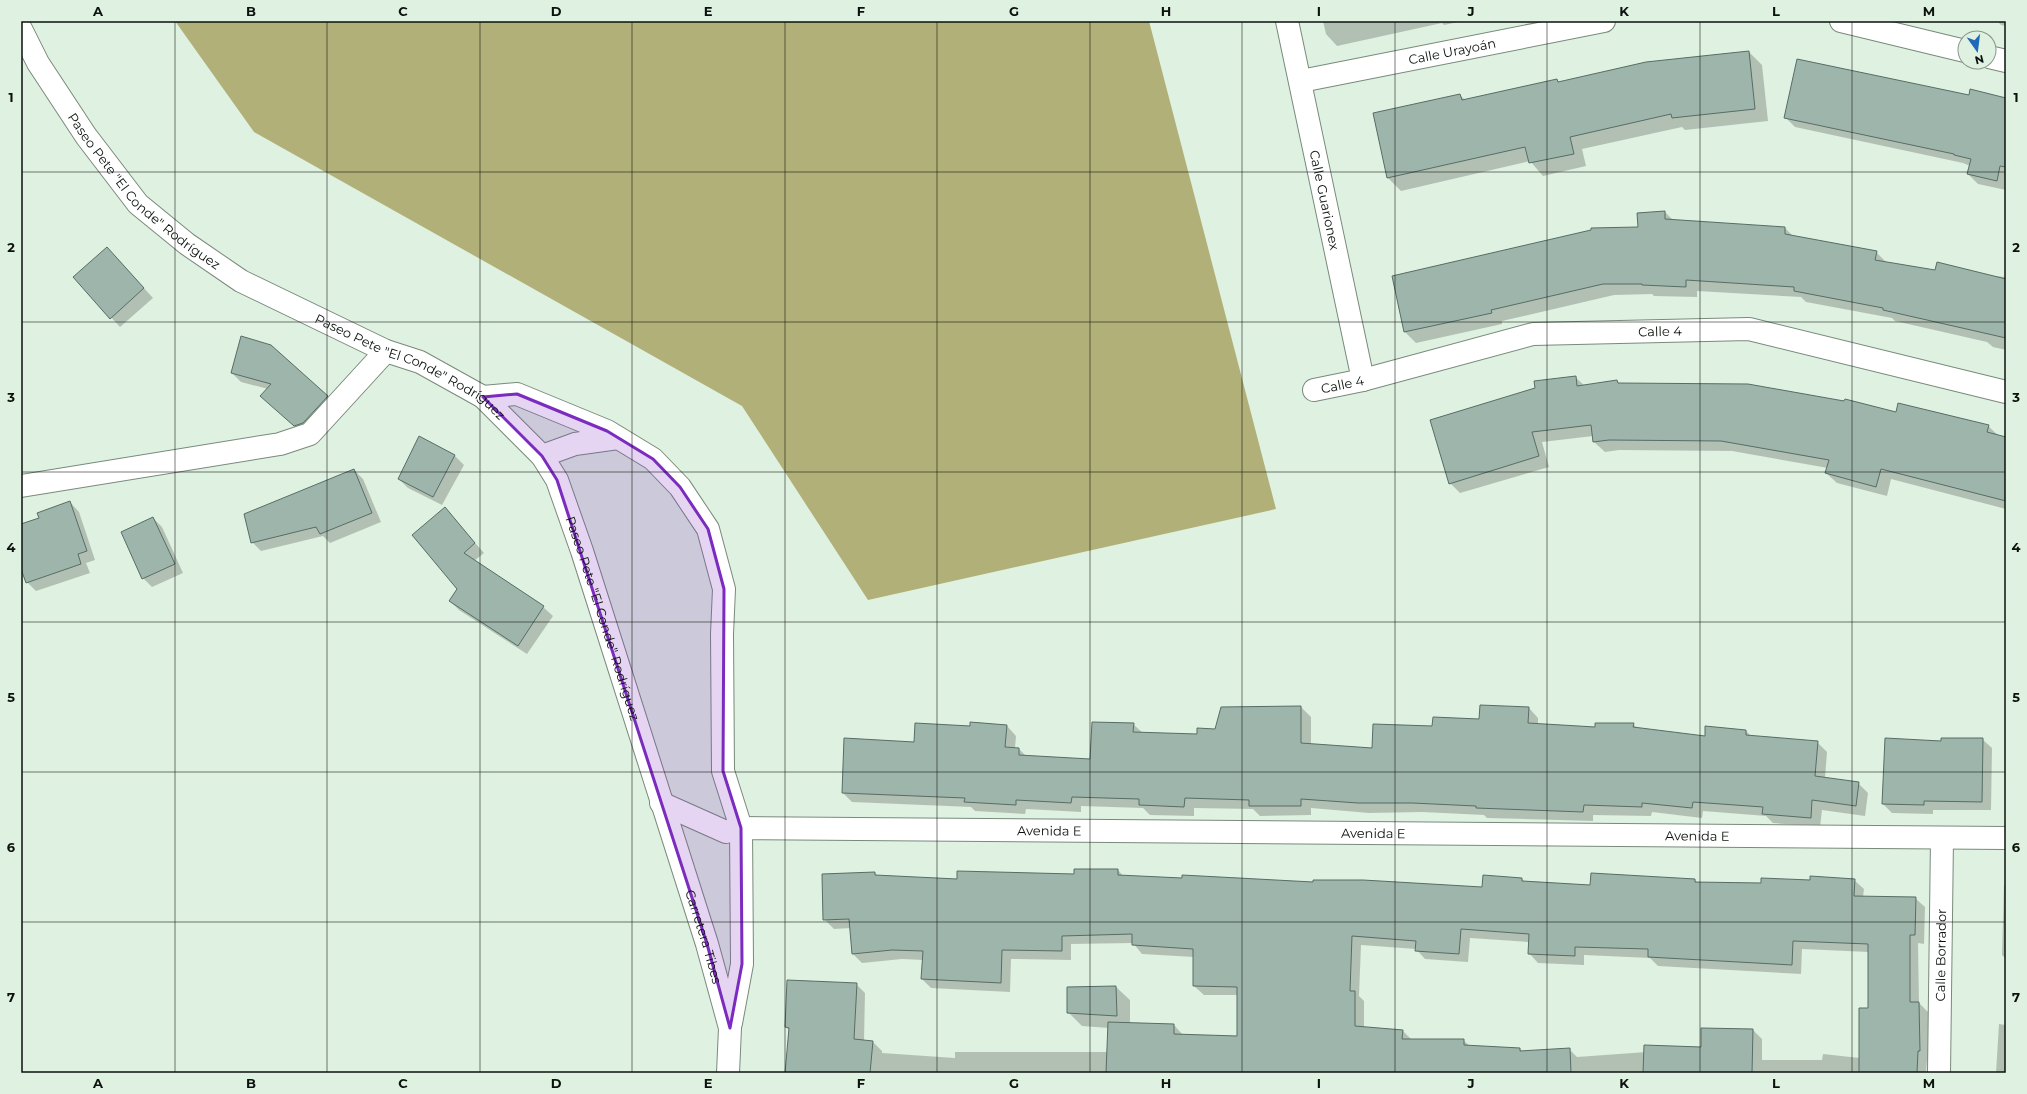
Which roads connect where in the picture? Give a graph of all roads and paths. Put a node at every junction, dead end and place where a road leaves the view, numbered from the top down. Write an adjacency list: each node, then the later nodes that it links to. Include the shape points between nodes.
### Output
1 (1287, 21): 6 (street, Calle Guarionex)
2 (1604, 21): 6 (street, Calle Urayoán)
3 (1841, 21): 5 (street)
4 (21, 29): 7 (street, Paseo Pete "El Conde" Rodríguez, via 38,63 86,136 138,204 187,244 241,281)
5 (1957, 49)
6 (1301, 81): 8 (street, Calle Guarionex)
7 (386, 351): 11 (street, Paseo Pete "El Conde" Rodríguez, via 420,362); 14 (street, via 310,434 280,444)
8 (1363, 380): 9 (street, Calle 4); 10 (street, Calle 4, via 1533,334 1749,329)
9 (1314, 390)
10 (2006, 392)
11 (483, 397): 12 (street, via 517,394 607,431); 13 (street, Paseo Pete "El Conde" Rodríguez)
12 (618, 438): 13 (street, via 575,444); 16 (street, via 653,459 680,487 708,529 724,589 723,771)
13 (542, 456): 15 (street, Paseo Pete "El Conde" Rodríguez, via 556,480 582,551)
14 (21, 486)
15 (661, 802): 16 (street, Avenida E, via 726,832); 19 (street, Carretera Tibes, via 707,944)
16 (741, 828): 17 (street, Avenida E); 19 (street, via 742,964)
17 (1942, 838): 18 (street, Avenida E); 21 (street, Calle Borrador)
18 (2006, 838)
19 (730, 1028): 20 (street, Carretera Tibes)
20 (728, 1073)
21 (1939, 1073)

